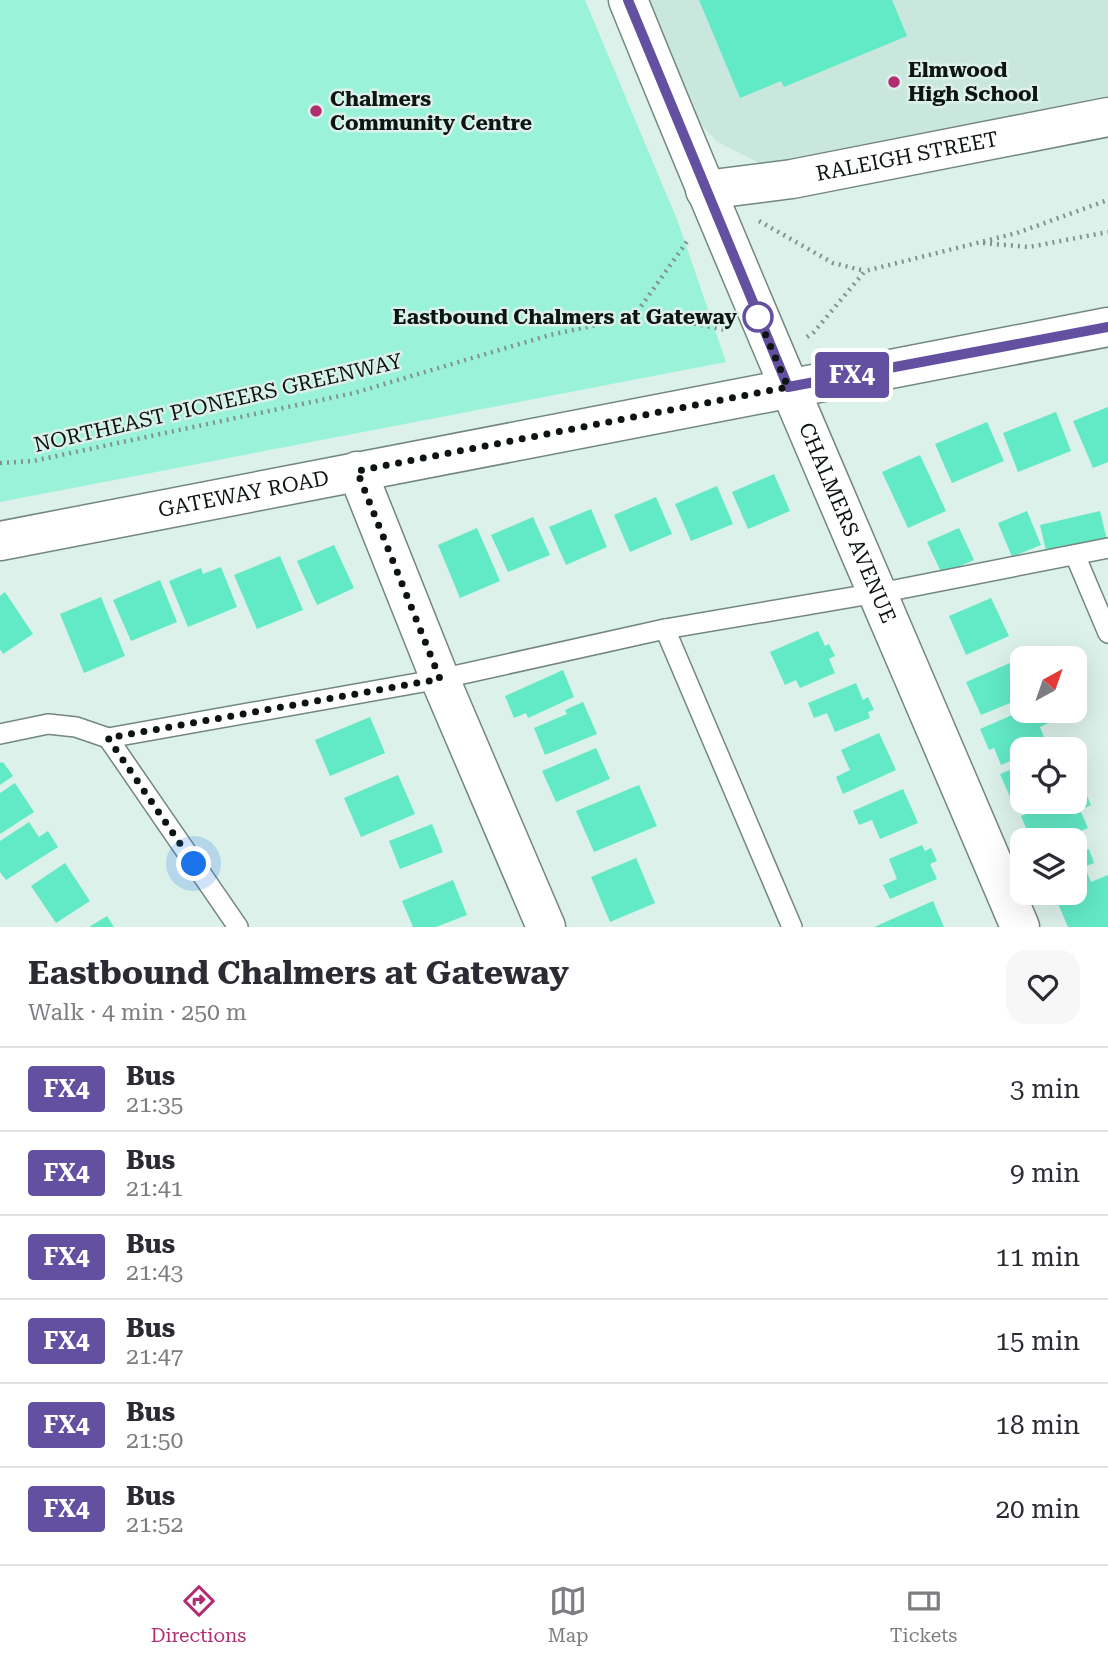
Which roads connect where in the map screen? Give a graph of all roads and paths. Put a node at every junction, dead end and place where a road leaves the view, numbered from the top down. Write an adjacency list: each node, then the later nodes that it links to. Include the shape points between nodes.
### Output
1 (628, 0): 3 (street, CHALMERS AVENUE)
2 (1108, 117): 3 (street, RALEIGH STREET, via 792,180)
3 (705, 190): 16 (street, CHALMERS AVENUE)
4 (1108, 200): 8 (path)
5 (759, 230): 9 (path, via 753,218 833,263)
6 (1108, 232): 8 (path, via 1028,247)
7 (693, 234): 10 (path)
8 (979, 242): 9 (path)
9 (865, 271): 14 (path)
10 (637, 312): 13 (path); 17 (path, NORTHEAST PIONEERS GREENWAY, via 354,393 33,461)
11 (801, 326): 14 (path)
12 (1108, 327): 16 (street, GATEWAY ROAD)
13 (727, 330)
14 (806, 338): 15 (path)
15 (816, 343)
16 (788, 387): 18 (street, GATEWAY ROAD); 22 (street, CHALMERS AVENUE)
17 (0, 463)
18 (357, 471): 19 (street, GATEWAY ROAD); 25 (street)
19 (0, 541)
20 (1108, 548): 21 (lane)
21 (1075, 555): 22 (lane); 24 (lane)
22 (878, 593): 23 (lane); 31 (street, CHALMERS AVENUE)
23 (665, 629): 25 (lane); 30 (lane)
24 (1108, 633)
25 (440, 679): 27 (lane); 29 (street)
26 (0, 734): 27 (lane, via 48,724)
27 (108, 738): 28 (lane)
28 (237, 927)
29 (546, 927)
30 (792, 927)
31 (1020, 927)

